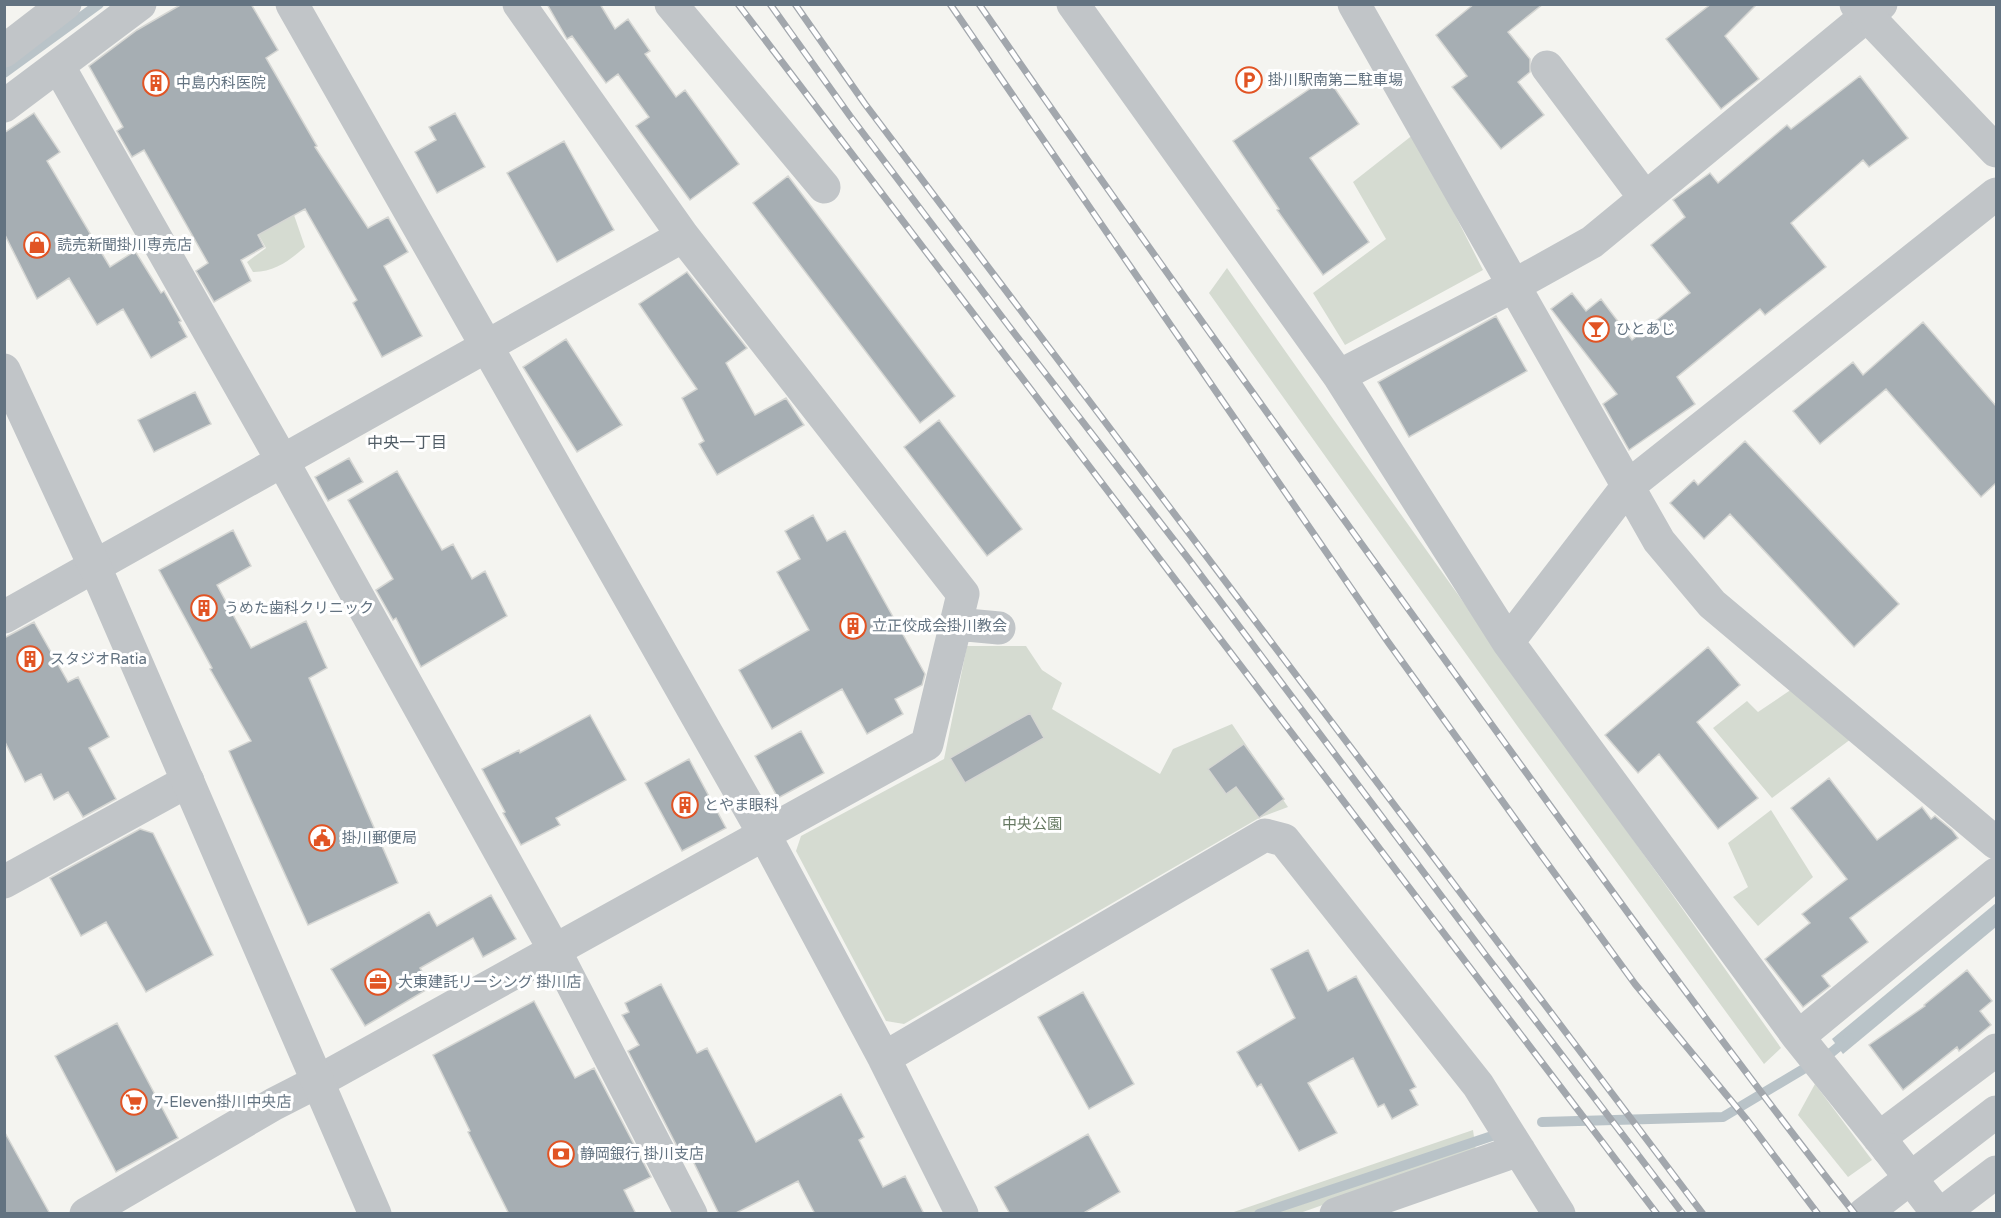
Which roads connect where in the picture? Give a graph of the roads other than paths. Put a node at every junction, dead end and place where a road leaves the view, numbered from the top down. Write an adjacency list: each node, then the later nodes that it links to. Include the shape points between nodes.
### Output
1 (66, 4): 9 (street)
2 (141, 4): 10 (street)
3 (292, 4): 19 (street)
4 (519, 4): 17 (street)
5 (671, 4): 14 (street)
6 (1073, 4): 21 (street)
7 (1354, 4): 18 (street)
8 (1868, 8): 13 (street); 16 (street)
9 (4, 51)
10 (58, 67): 12 (street); 22 (street)
11 (1547, 67): 16 (street)
12 (4, 106)
13 (1996, 151)
14 (824, 187)
15 (1996, 194): 23 (street)
16 (1645, 198): 18 (street, via 1592,242)
17 (683, 236): 19 (street); 26 (street, via 963,594)
18 (1513, 286): 21 (street); 23 (street)
19 (486, 345): 22 (street); 30 (street)
20 (4, 370): 24 (street)
21 (1339, 376): 28 (street)
22 (283, 462): 24 (street); 34 (street)
23 (1627, 487): 28 (street); 31 (street, via 1659,541 1712,604)
24 (95, 567): 25 (street); 29 (street)
25 (4, 617)
26 (956, 624): 27 (street); 30 (street, via 927,744)
27 (999, 628)
28 (1508, 642): 36 (street)
29 (188, 782): 33 (street); 38 (street)
30 (764, 834): 34 (street); 37 (street)
31 (1996, 843)
32 (1996, 874): 36 (street)
33 (4, 882)
34 (555, 951): 38 (street); 46 (street)
35 (1996, 1050): 41 (street)
36 (1810, 1053): 41 (street)
37 (884, 1058): 40 (street, via 1264,835 1284,840 1478,1085); 47 (street)
38 (317, 1082): 44 (street); 45 (street)
39 (1996, 1112): 50 (street)
40 (1512, 1139): 48 (street); 49 (street)
41 (1883, 1144): 43 (street, bridge)
42 (1996, 1172): 43 (street)
43 (1936, 1211)
44 (86, 1214)
45 (375, 1214)
46 (691, 1214)
47 (962, 1214)
48 (1336, 1214)
49 (1559, 1214)
50 (1864, 1214)

